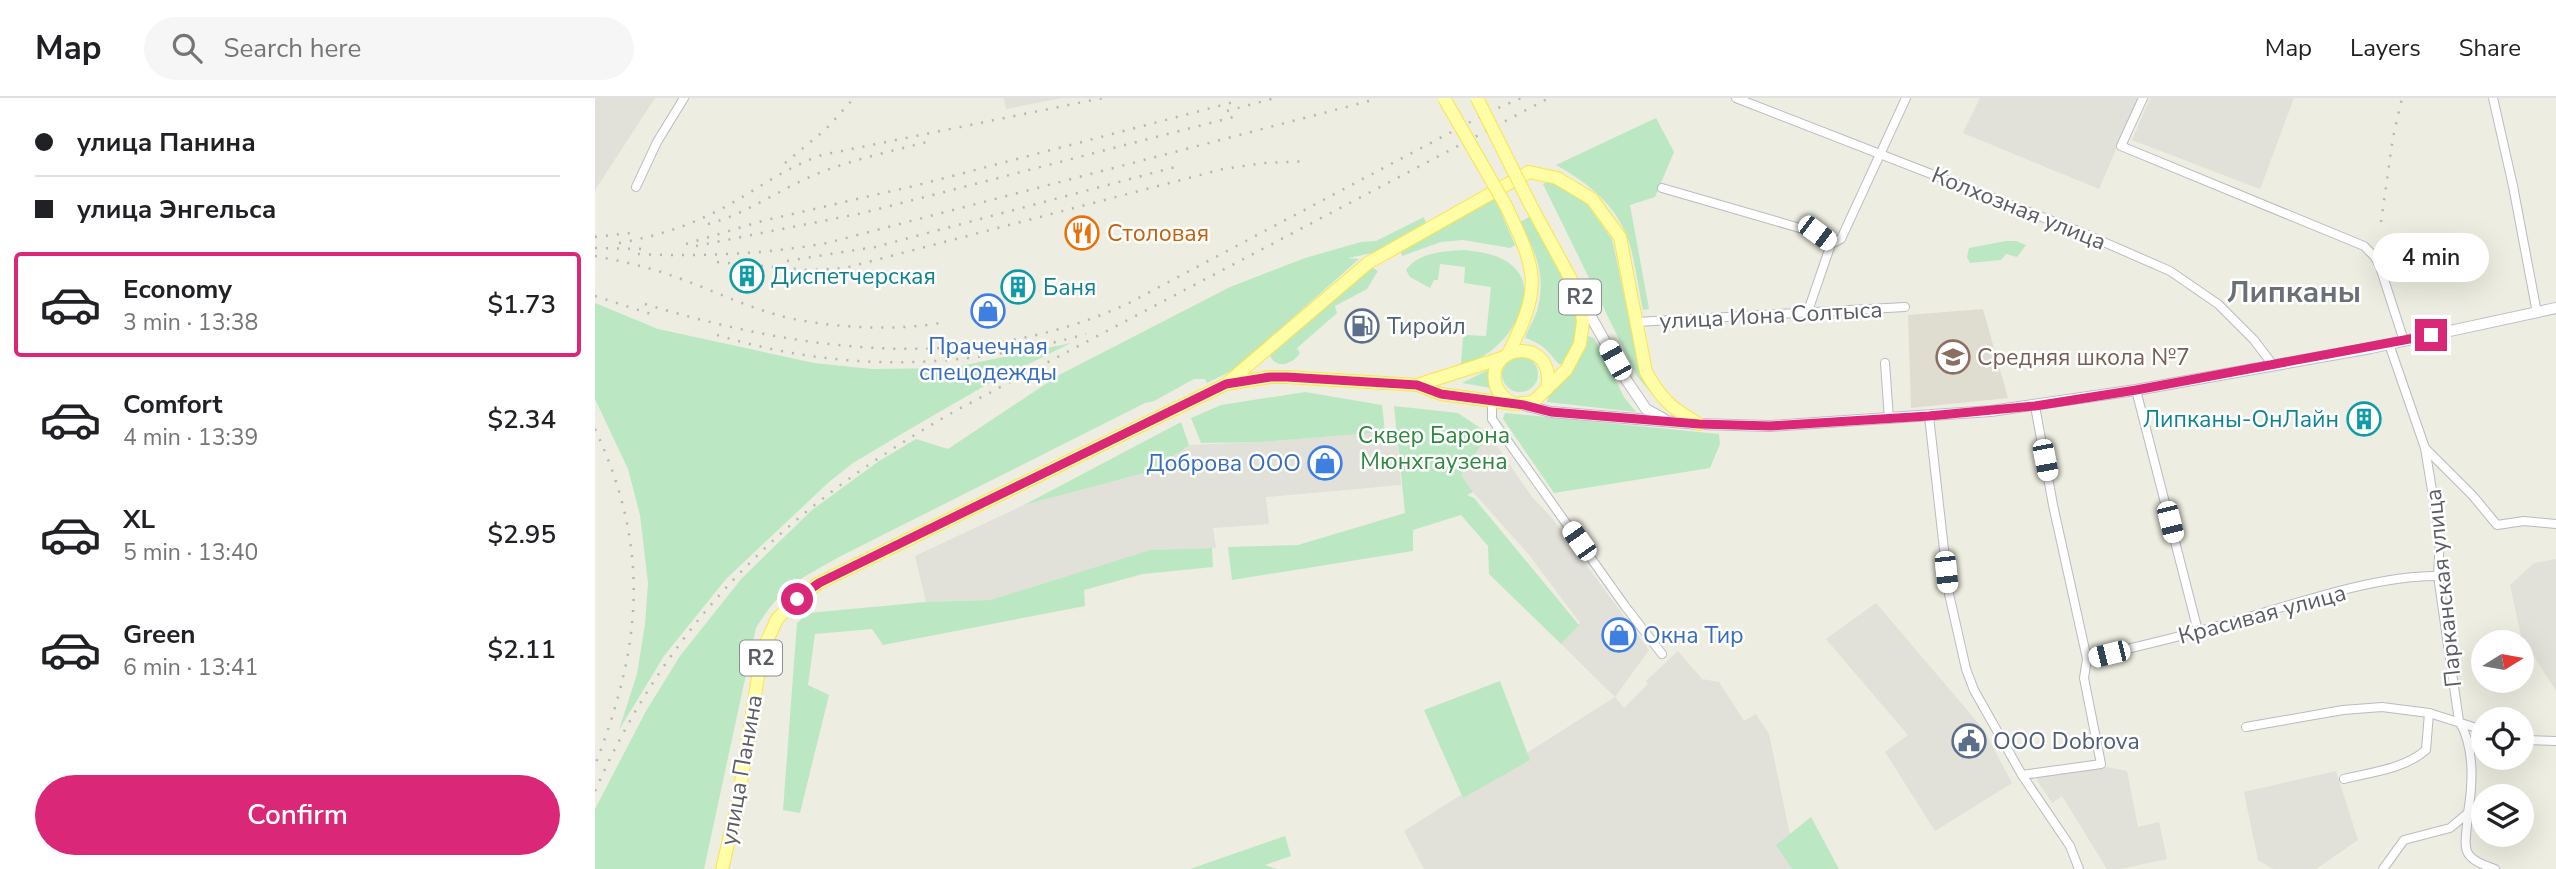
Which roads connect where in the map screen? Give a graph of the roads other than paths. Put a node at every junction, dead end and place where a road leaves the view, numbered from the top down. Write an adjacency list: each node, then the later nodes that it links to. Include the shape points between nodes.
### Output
1 (684, 98): 9 (street)
2 (1444, 98): 20 (main road, R2, bridge, via 1506,206 1532,267 1533,288 1521,328)
3 (1477, 98): 12 (main road, R2, bridge)
4 (1736, 98): 8 (street, Колхозная улица)
5 (1906, 98): 8 (street)
6 (2143, 98): 18 (street, via 2121,146 2364,246 2380,267)
7 (2493, 98): 16 (street)
8 (1882, 153): 11 (street, via 1841,239); 22 (street, Колхозная улица, via 2169,271 2218,304)
9 (635, 187)
10 (1662, 188): 11 (street, via 1817,233)
11 (1831, 244): 15 (street)
12 (1580, 296): 25 (main road, R2, via 1580,344 1566,370); 32 (street, via 1646,409)
13 (1905, 307): 15 (street, улица Иона Солтыса)
14 (2556, 308): 16 (street)
15 (1808, 311): 17 (street, улица Иона Солтыса)
16 (2537, 313): 18 (street)
17 (1636, 322): 23 (main road, via 1620,237 1592,199 1557,178 1529,172 1368,263); 33 (main road, via 1646,372 1657,390 1673,409)
18 (2405, 341): 19 (street)
19 (2389, 344): 22 (street); 34 (street, Парканская улица)
20 (1505, 356): 24 (main road, R2); 25 (main road, via 1518,350 1540,357 1549,377); 28 (main road, via 1497,366 1495,384 1499,393)
21 (1885, 363): 31 (street)
22 (2273, 365): 26 (street)
23 (1226, 384): 24 (main road, улица Панина / R2, via 1287,377); 49 (main road, улица Панина / R2, via 819,583 797,599 777,619 761,652 738,801)
24 (1417, 385): 27 (main road, R2, via 1441,394)
25 (1547, 389): 28 (main road, R2, via 1534,402)
26 (2136, 390): 29 (street); 37 (street)
27 (1492, 400): 28 (main road, R2); 38 (street, via 1492,419)
28 (1520, 404): 32 (street, via 1551,412)
29 (2035, 406): 30 (street); 39 (street)
30 (1929, 416): 31 (street); 46 (street, via 1949,594 1966,669)
31 (1889, 419): 33 (street, via 1770,426)
32 (1666, 421): 33 (street)
33 (1699, 424)
34 (2425, 448): 35 (street, via 2497,525 2524,521); 36 (street, Парканская улица, via 2440,538)
35 (2556, 524)
36 (2438, 576): 37 (street, Красивая улица, via 2398,579 2316,597); 41 (street, Парканская улица)
37 (2198, 631): 39 (street, Красивая улица)
38 (1662, 654)
39 (2087, 659): 46 (street, via 2084,678 2101,764)
40 (2428, 713): 41 (street); 43 (street, via 2363,708); 47 (street, via 2426,750 2419,756 2406,764)
41 (2459, 721): 42 (street); 48 (street, Парканская улица, via 2473,782)
42 (2471, 726)
43 (2246, 727)
44 (2534, 740): 45 (street)
45 (2556, 741)
46 (2022, 775): 50 (street, via 2070,846)
47 (2344, 779)
48 (2468, 813): 51 (street, via 2450,828 2404,840); 52 (street, Парканская улица, via 2466,849 2470,858)
49 (722, 869)
50 (2079, 869)
51 (2383, 869)
52 (2495, 869)

